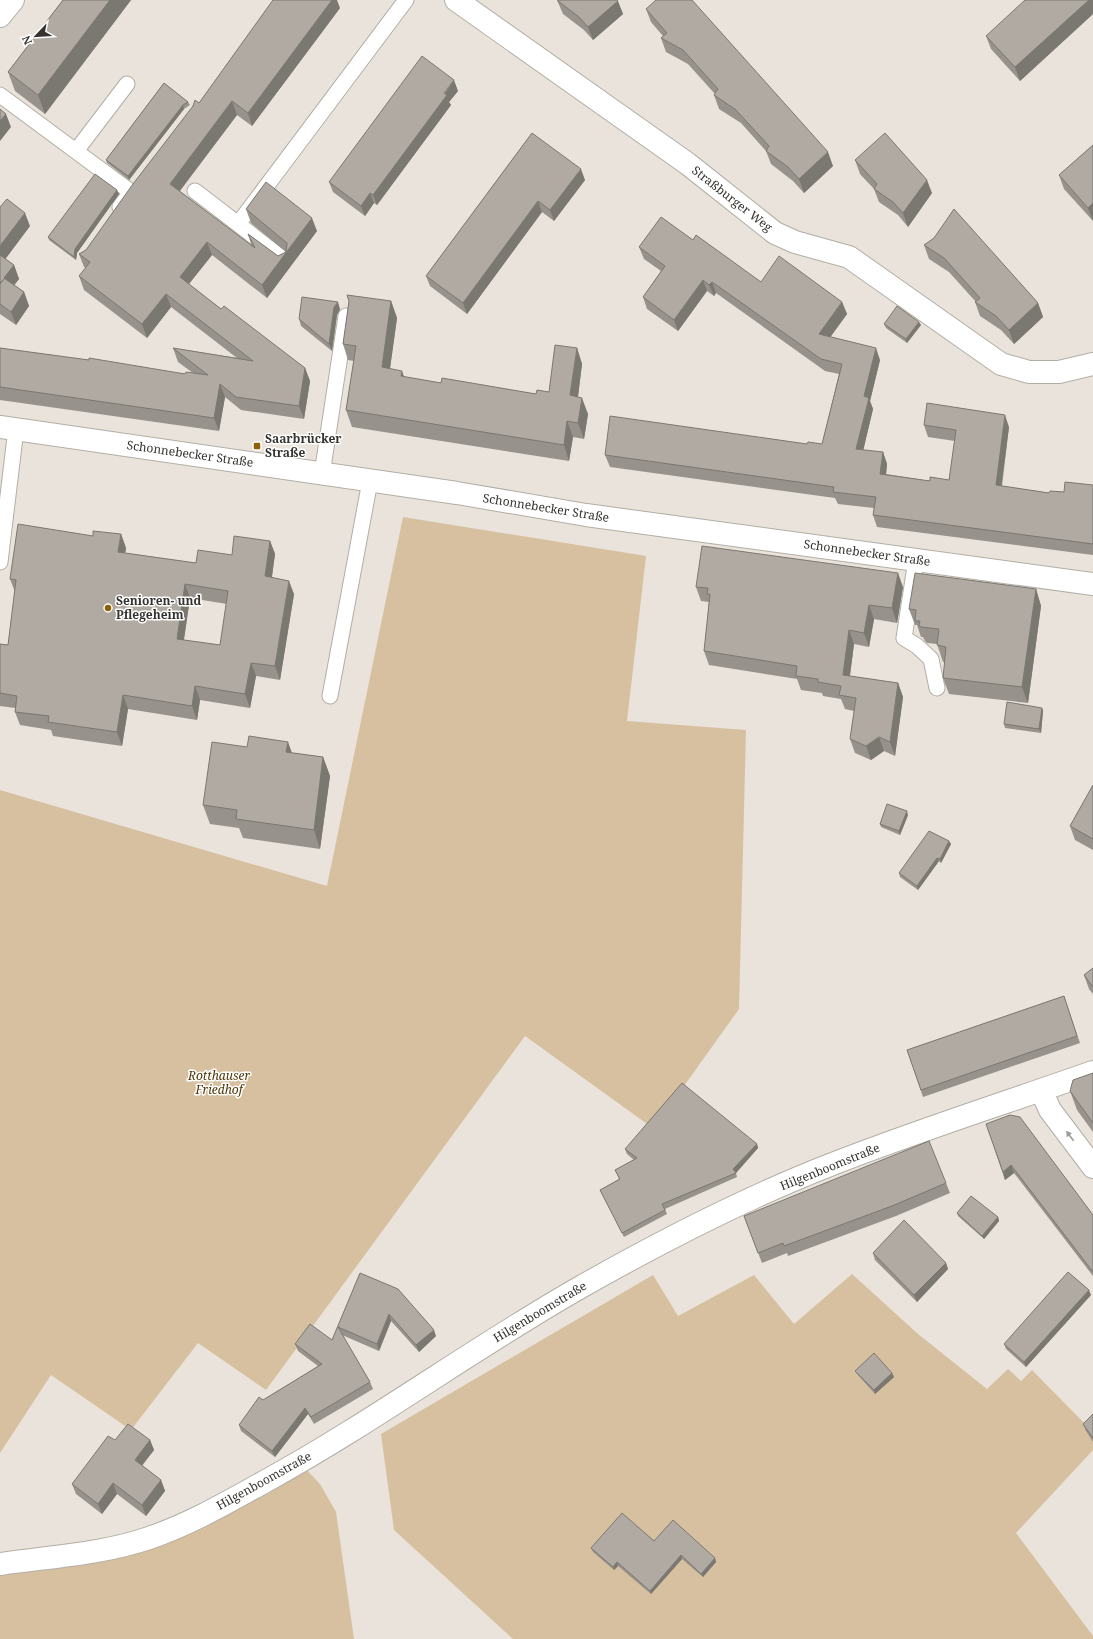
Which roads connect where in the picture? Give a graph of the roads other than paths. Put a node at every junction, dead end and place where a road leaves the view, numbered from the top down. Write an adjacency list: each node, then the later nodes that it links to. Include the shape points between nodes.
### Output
1 (13, 0): 4 (street)
2 (406, 0): 12 (lane)
3 (456, 0): 15 (street, Straßburger Weg, via 688,164 775,233 795,242 849,257 1001,364 1029,372 1059,372)
4 (0, 16)
5 (127, 84): 7 (lane)
6 (0, 95): 7 (lane)
7 (76, 151): 10 (lane)
8 (140, 180): 10 (lane)
9 (195, 191): 12 (lane)
10 (131, 192): 11 (lane)
11 (114, 216)
12 (238, 224): 13 (lane)
13 (284, 260)
14 (346, 316): 17 (lane)
15 (1093, 364)
16 (8, 428): 17 (street, Schonnebecker Straße); 20 (lane)
17 (322, 474): 18 (street, Schonnebecker Straße)
18 (370, 481): 19 (street, Schonnebecker Straße, via 586,515); 23 (lane)
19 (916, 560): 21 (street, Schonnebecker Straße); 22 (lane, via 904,638 931,659)
20 (0, 562)
21 (1093, 584)
22 (937, 688)
23 (330, 696)
24 (1093, 1072): 25 (street, Hilgenboomstraße)
25 (1041, 1090): 26 (street, one-way to 25, via 1050,1110); 27 (street, Hilgenboomstraße, via 828,1166 697,1224 578,1289 305,1460 195,1520 147,1539)
26 (1093, 1167)
27 (0, 1564)

